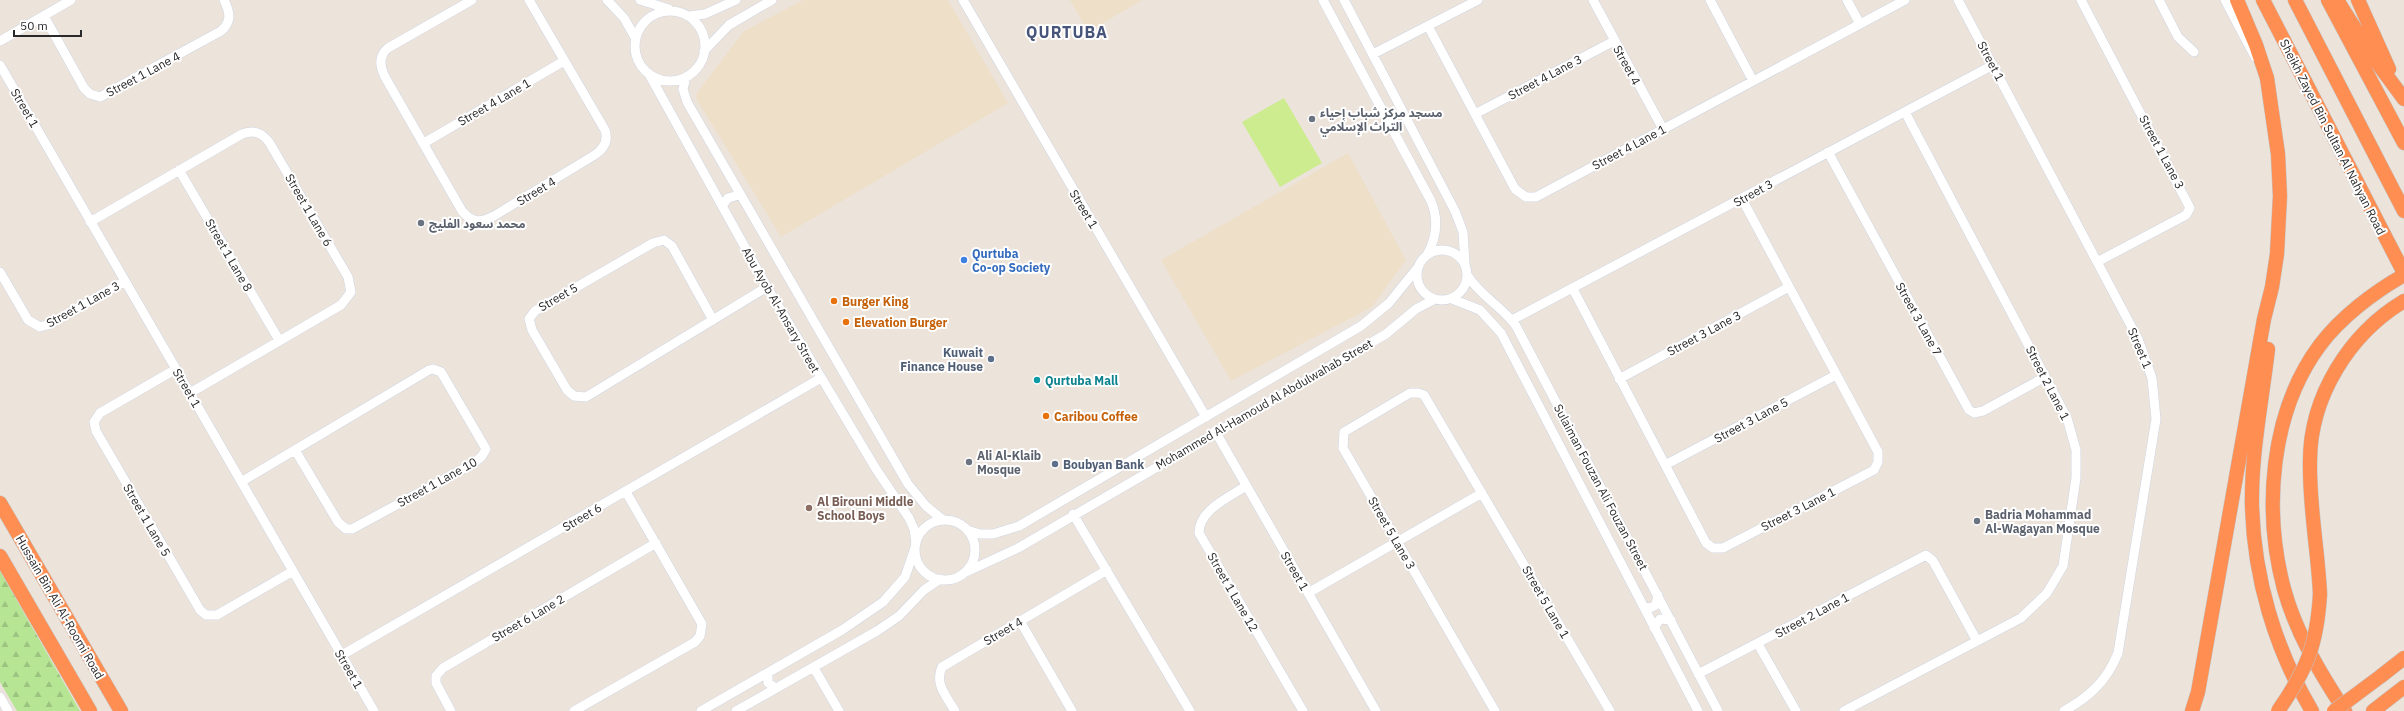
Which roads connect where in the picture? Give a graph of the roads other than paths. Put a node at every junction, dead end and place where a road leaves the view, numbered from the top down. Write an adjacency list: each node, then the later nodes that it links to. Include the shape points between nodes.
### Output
1 (71, 0): 28 (street)
2 (224, 0): 28 (street, Street 1 Lane 4, via 230,16 228,24 221,31 100,97 90,94 84,88)
3 (472, 0): 49 (street, Street 4, via 388,48 381,58 385,77)
4 (529, 0): 38 (street, Street 4)
5 (607, 0): 32 (street, via 624,18)
6 (640, 0): 27 (street)
7 (736, 0): 29 (street, via 705,14)
8 (772, 0): 35 (street, via 729,25)
9 (963, 0): 83 (street, Street 1)
10 (1323, 0): 58 (street, via 1431,201 1436,216 1436,232)
11 (1344, 0): 37 (street)
12 (1478, 0): 31 (street)
13 (1593, 0): 33 (street, Street 4)
14 (1710, 0): 44 (street)
15 (1847, 0): 30 (street)
16 (1905, 0): 30 (street, Street 4 Lane 1)
17 (1958, 0): 40 (street, Street 1)
18 (2081, 0): 59 (street, Street 1 Lane 3, via 2190,208 2186,215)
19 (2159, 0): 36 (street, via 2178,37)
20 (2225, 0): 43 (street)
21 (2237, 0): 43 (highway)
22 (2262, 0): 63 (highway, Sheikh Zayed Bin Sultan Al Nahyan Road)
23 (2295, 0): 56 (highway)
24 (2328, 0): 50 (highway)
25 (2338, 0): 45 (highway, via 2373,57)
26 (2358, 0): 45 (highway)
27 (674, 10): 29 (street); 32 (street, via 650,16 642,24)
28 (44, 16): 34 (street)
29 (688, 16): 35 (street, via 695,20 703,32)
30 (1860, 24): 44 (street, Street 4 Lane 1)
31 (1428, 26): 37 (street); 47 (street, Street 4 Lane 1)
32 (636, 39): 41 (street, via 637,58)
33 (1614, 40): 47 (street, Street 4 Lane 3); 48 (street, Street 4)
34 (0, 41)
35 (704, 51): 42 (street, via 698,68)
36 (2194, 52)
37 (1373, 54): 60 (street, via 1455,211 1463,232)
38 (564, 61): 49 (street, Street 4 Lane 1); 49 (street, Street 4, via 605,130 605,144 593,156 494,216 479,222 466,216)
39 (0, 65): 57 (street, Street 1)
40 (1993, 65): 46 (street, Street 3); 59 (street, Street 1)
41 (649, 74): 42 (street, via 669,81); 55 (street, Abu Ayob Al-Ansary Street)
42 (686, 77): 53 (street, Abu Ayob Al-Ansary Street, via 683,89 687,102)
43 (2267, 78): 66 (highway, via 2280,172 2278,235)
44 (1752, 81): 48 (street, Street 4 Lane 1)
45 (2403, 98)
46 (1905, 112): 51 (street, Street 3); 78 (street, Street 2 Lane 1)
47 (1475, 114): 48 (street, Street 4 Lane 1, via 1515,189 1526,197 1536,197)
48 (1663, 129)
49 (424, 143)
50 (2404, 143)
51 (1828, 152): 54 (street, Street 3); 78 (street, Street 3 Lane 7, via 1969,410 1974,413 1983,411)
52 (179, 170): 57 (street, Street 1 Lane 6); 75 (street, Street 1 Lane 8); 75 (street, Street 1 Lane 6, via 242,134 251,132 263,135 348,277 351,288 344,302)
53 (739, 195): 55 (street, via 728,198); 93 (street, Abu Ayob Al-Ansary Street, via 908,484 926,506)
54 (1742, 199): 68 (street, Street 3 Lane 1); 69 (street, Street 3)
55 (722, 206): 67 (street, Abu Ayob Al-Ansary Street)
56 (2404, 211)
57 (90, 222): 65 (street, Street 1)
58 (1427, 255): 60 (street, via 1440,250 1449,251); 61 (street)
59 (2097, 262): 141 (street, Street 1, via 2149,364 2155,391 2155,434 2118,653 2111,670 2099,686 2083,700)
60 (1465, 264): 64 (street)
61 (1419, 266): 70 (street, via 1417,276 1420,286 1426,294); 83 (street, Mohammed Al-Hamoud Al Abdulwahab Street, via 1400,291 1370,320)
62 (0, 272): 65 (street, Street 1 Lane 3, via 28,320 40,327 50,324)
63 (2404, 274): 146 (highway, via 2368,299 2321,344 2303,373 2283,422 2276,463 2273,501 2279,561 2287,596 2298,628 2325,682)
64 (1468, 276): 71 (street, via 1464,288); 74 (street, Sulaiman Fouzan Ali Fouzan Street, via 1480,292)
65 (125, 281): 76 (street, Street 1)
66 (2272, 286): 142 (highway, via 2198,692); 144 (highway, via 2271,320 2252,505 2255,552 2263,598 2301,693)
67 (767, 287): 73 (street, Street 5); 79 (street, Abu Ayob Al-Ansary Street)
68 (1789, 287): 77 (street, Street 3 Lane 1); 80 (street, Street 3 Lane 3)
69 (1573, 289): 74 (street, Street 3); 80 (street, Street 3 Lane 1)
70 (1435, 299): 71 (street); 84 (street, Mohammed Al-Hamoud Al Abdulwahab Street, via 1416,309 1386,334)
71 (1452, 299): 105 (street, Sulaiman Fouzan Ali Fouzan Street, via 1480,310 1501,333)
72 (2404, 301): 143 (highway, bridge, via 2376,322 2335,370 2322,398 2312,430 2311,494 2320,594 2318,627 2310,660)
73 (713, 320): 73 (street, Street 5, via 586,397 574,396 567,390 532,330 530,320 535,311 653,243 664,240 672,246)
74 (1512, 320): 104 (street, Sulaiman Fouzan Ali Fouzan Street)
75 (279, 340): 81 (street, Street 1 Lane 6)
76 (176, 369): 81 (street, Street 1); 100 (street, Street 1 Lane 5, via 100,413 94,422 96,431 200,610 206,615 217,615)
77 (1836, 374): 86 (street, Street 3 Lane 5); 86 (street, Street 3 Lane 1, via 1878,452 1878,462 1874,470 1723,548 1713,548 1706,543)
78 (2045, 377): 109 (street, Street 2 Lane 1, via 2067,418 2076,450 2076,478 2063,566 2047,593 2021,618)
79 (821, 378): 89 (street, Street 6); 97 (street, Abu Ayob Al-Ansary Street, via 909,518 916,536)
80 (1619, 379): 86 (street, Street 3 Lane 1)
81 (190, 393): 87 (street, Street 1)
82 (1424, 395): 90 (street, Street 5 Lane 1); 95 (street, Street 5 Lane 3, via 1410,394 1344,432 1342,439 1343,448)
83 (1206, 417): 94 (street, Mohammed Al-Hamoud Al Abdulwahab Street, via 1019,526 993,534)
84 (1215, 431): 88 (street, Street 1); 92 (street, Mohammed Al-Hamoud Al Abdulwahab Street)
85 (295, 450): 85 (street, Street 1 Lane 10, via 433,369 441,372 486,449 474,463 352,529 346,529 338,522); 87 (street, Street 1 Lane 10)
86 (1665, 465)
87 (241, 482): 100 (street, Street 1)
88 (1246, 486): 103 (street, Street 1); 133 (street, Street 1 Lane 12, via 1206,513 1199,522 1199,532)
89 (626, 492): 96 (street); 111 (street, Street 6)
90 (1482, 493): 95 (street); 136 (street, Street 5 Lane 1)
91 (0, 503): 123 (highway, Hussain Bin Ali Al-Roomi Road)
92 (1073, 514): 99 (street); 101 (street, Mohammed Al-Hamoud Al Abdulwahab Street, via 1018,548)
93 (943, 520): 94 (street, via 959,524); 97 (street, via 928,526 921,533)
94 (967, 530): 101 (street, via 973,539 975,550 971,565)
95 (1397, 542): 103 (street); 135 (street, Street 5 Lane 3)
96 (656, 543): 125 (street, Street 6 Lane 2, via 443,668 436,676 436,683); 126 (street, via 702,624 700,636 695,642)
97 (916, 545): 102 (street, via 920,566 927,574); 114 (street, via 905,577 883,602 848,626)
98 (0, 556): 122 (highway)
99 (1106, 570): 107 (street, Street 4); 132 (street)
100 (293, 571): 111 (street, Street 1)
101 (964, 573): 102 (street, via 950,580)
102 (940, 580): 113 (street, via 924,590 904,611 877,631)
103 (1308, 593): 134 (street, Street 1)
104 (1658, 595): 105 (street, via 1656,605 1650,608); 106 (street, Sulaiman Fouzan Ali Fouzan Street)
105 (1643, 606): 108 (street, Sulaiman Fouzan Ali Fouzan Street)
106 (1671, 620): 108 (street, via 1660,619); 115 (street, Sulaiman Fouzan Ali Fouzan Street)
107 (1020, 621): 130 (street, Street 4, via 942,667 939,684); 131 (street)
108 (1654, 628): 137 (street, Sulaiman Fouzan Ali Fouzan Street)
109 (1977, 641): 110 (street, Street 2 Lane 1, via 1933,561 1926,555); 140 (street, Street 2 Lane 1)
110 (1758, 644): 115 (street, Street 2 Lane 1); 139 (street)
111 (342, 655): 124 (street, Street 1)
112 (2404, 658): 145 (highway, bridge)
113 (814, 668): 117 (street); 129 (street)
114 (768, 673): 116 (street); 117 (street, via 768,683)
115 (1698, 674): 138 (street, Sulaiman Fouzan Ali Fouzan Street)
116 (746, 686): 120 (street, via 753,691); 127 (street)
117 (776, 688): 120 (street)
118 (2399, 691): 147 (highway)
119 (0, 697): 121 (street)
120 (755, 700): 128 (street)
121 (8, 711)
122 (90, 711)
123 (121, 711)
124 (374, 711)
125 (451, 711)
126 (574, 711)
127 (701, 711)
128 (736, 711)
129 (839, 711)
130 (955, 711)
131 (1072, 711)
132 (1190, 711)
133 (1303, 711)
134 (1376, 711)
135 (1495, 711)
136 (1610, 711)
137 (1698, 711)
138 (1718, 711)
139 (1796, 711)
140 (1844, 711)
141 (2064, 711)
142 (2192, 711)
143 (2278, 711)
144 (2312, 711)
145 (2334, 711)
146 (2345, 711)
147 (2373, 711)

